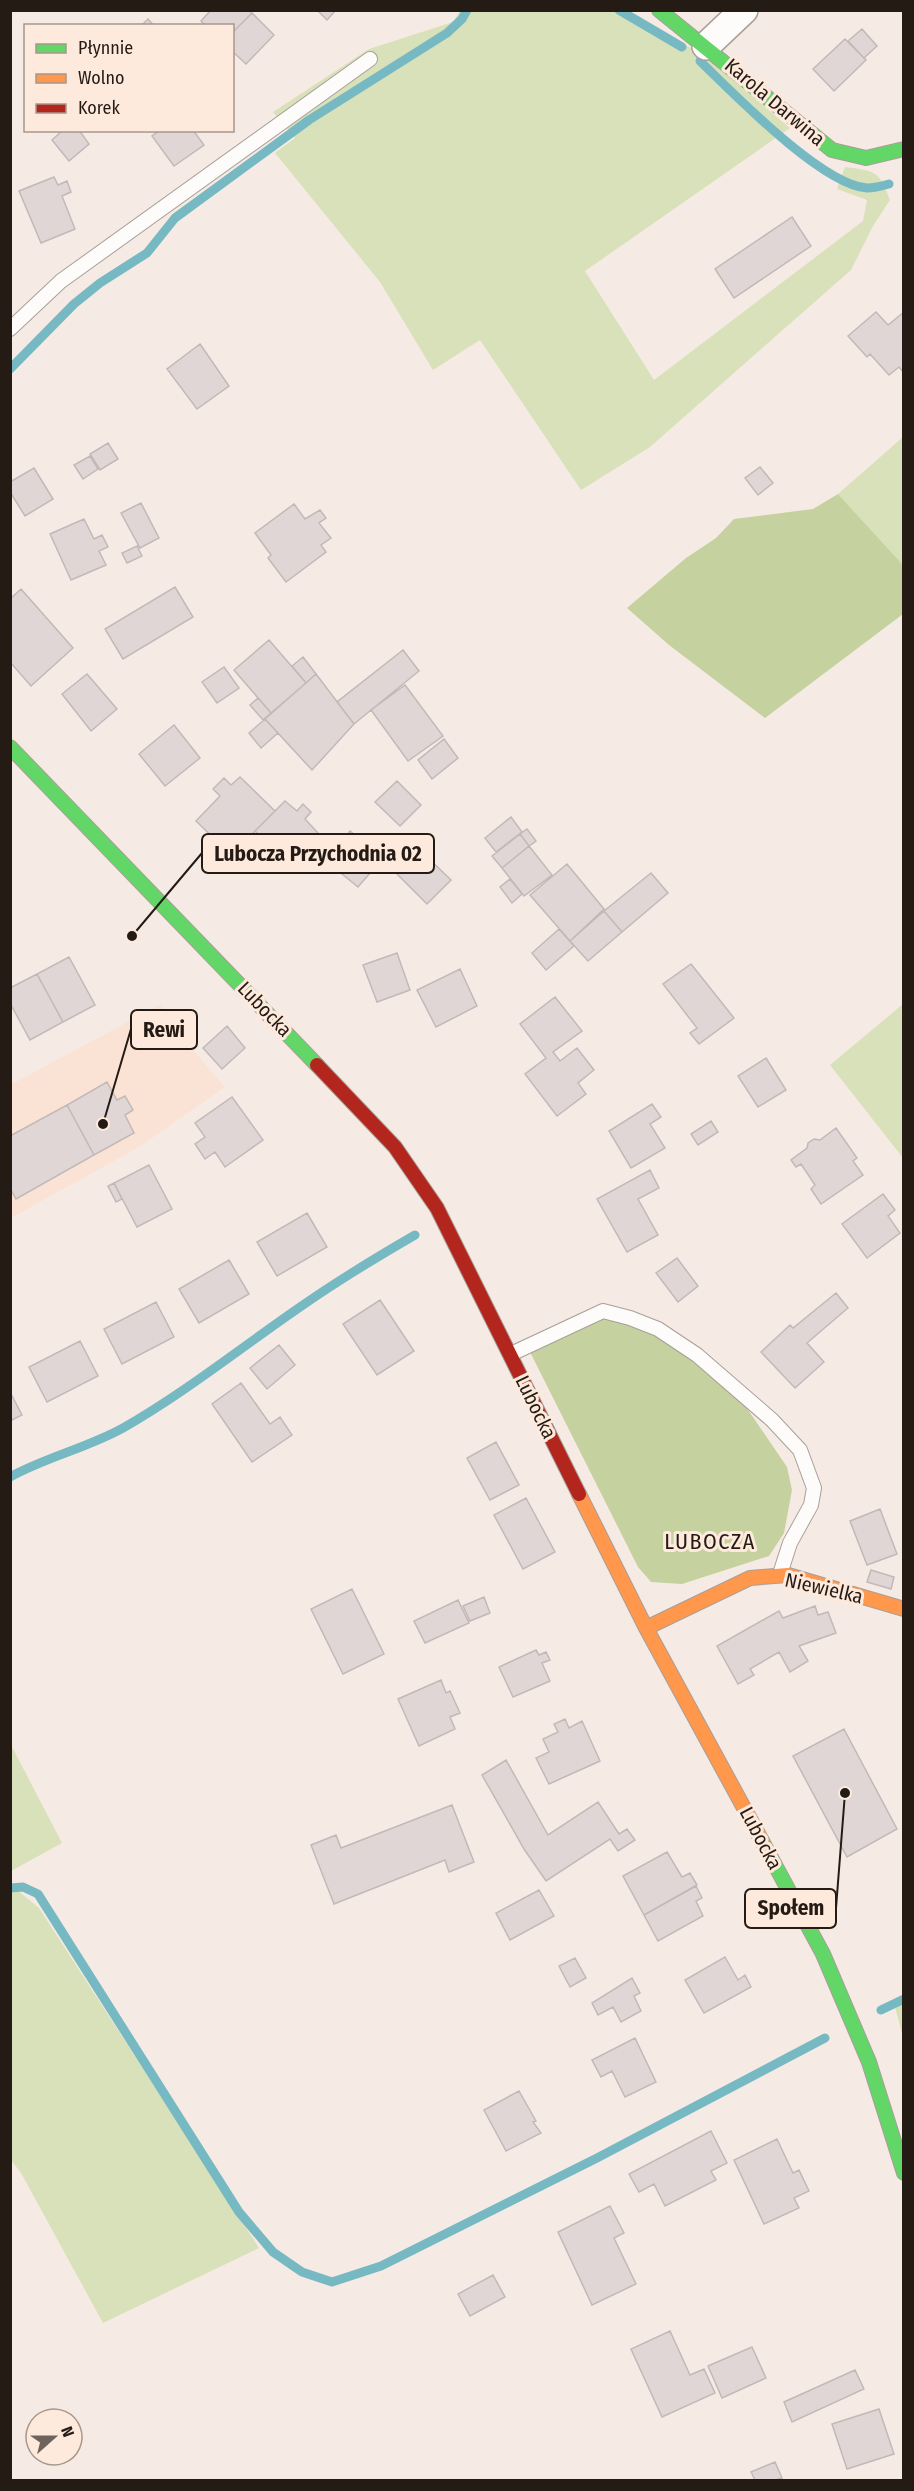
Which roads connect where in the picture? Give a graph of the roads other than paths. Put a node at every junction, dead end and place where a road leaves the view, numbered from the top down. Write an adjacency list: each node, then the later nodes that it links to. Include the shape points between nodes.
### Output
1 (659, 10): 3 (street, Karola Darwina)
2 (744, 10): 3 (street)
3 (706, 45): 5 (street, Karola Darwina, via 832,150 866,158)
4 (370, 59): 6 (lane, via 61,281)
5 (903, 149)
6 (10, 329)
7 (10, 747): 8 (street, Lubocka, via 395,1147 441,1216)
8 (511, 1354): 9 (lane, via 603,1311 658,1329 697,1355 772,1420 800,1450 814,1488 811,1505 790,1543); 11 (street, Lubocka)
9 (779, 1576): 10 (street, Niewielka, via 828,1585); 11 (street, Niewielka, via 750,1578)
10 (903, 1609)
11 (646, 1628): 12 (street, Lubocka, via 823,1954 869,2062)
12 (903, 2172)

